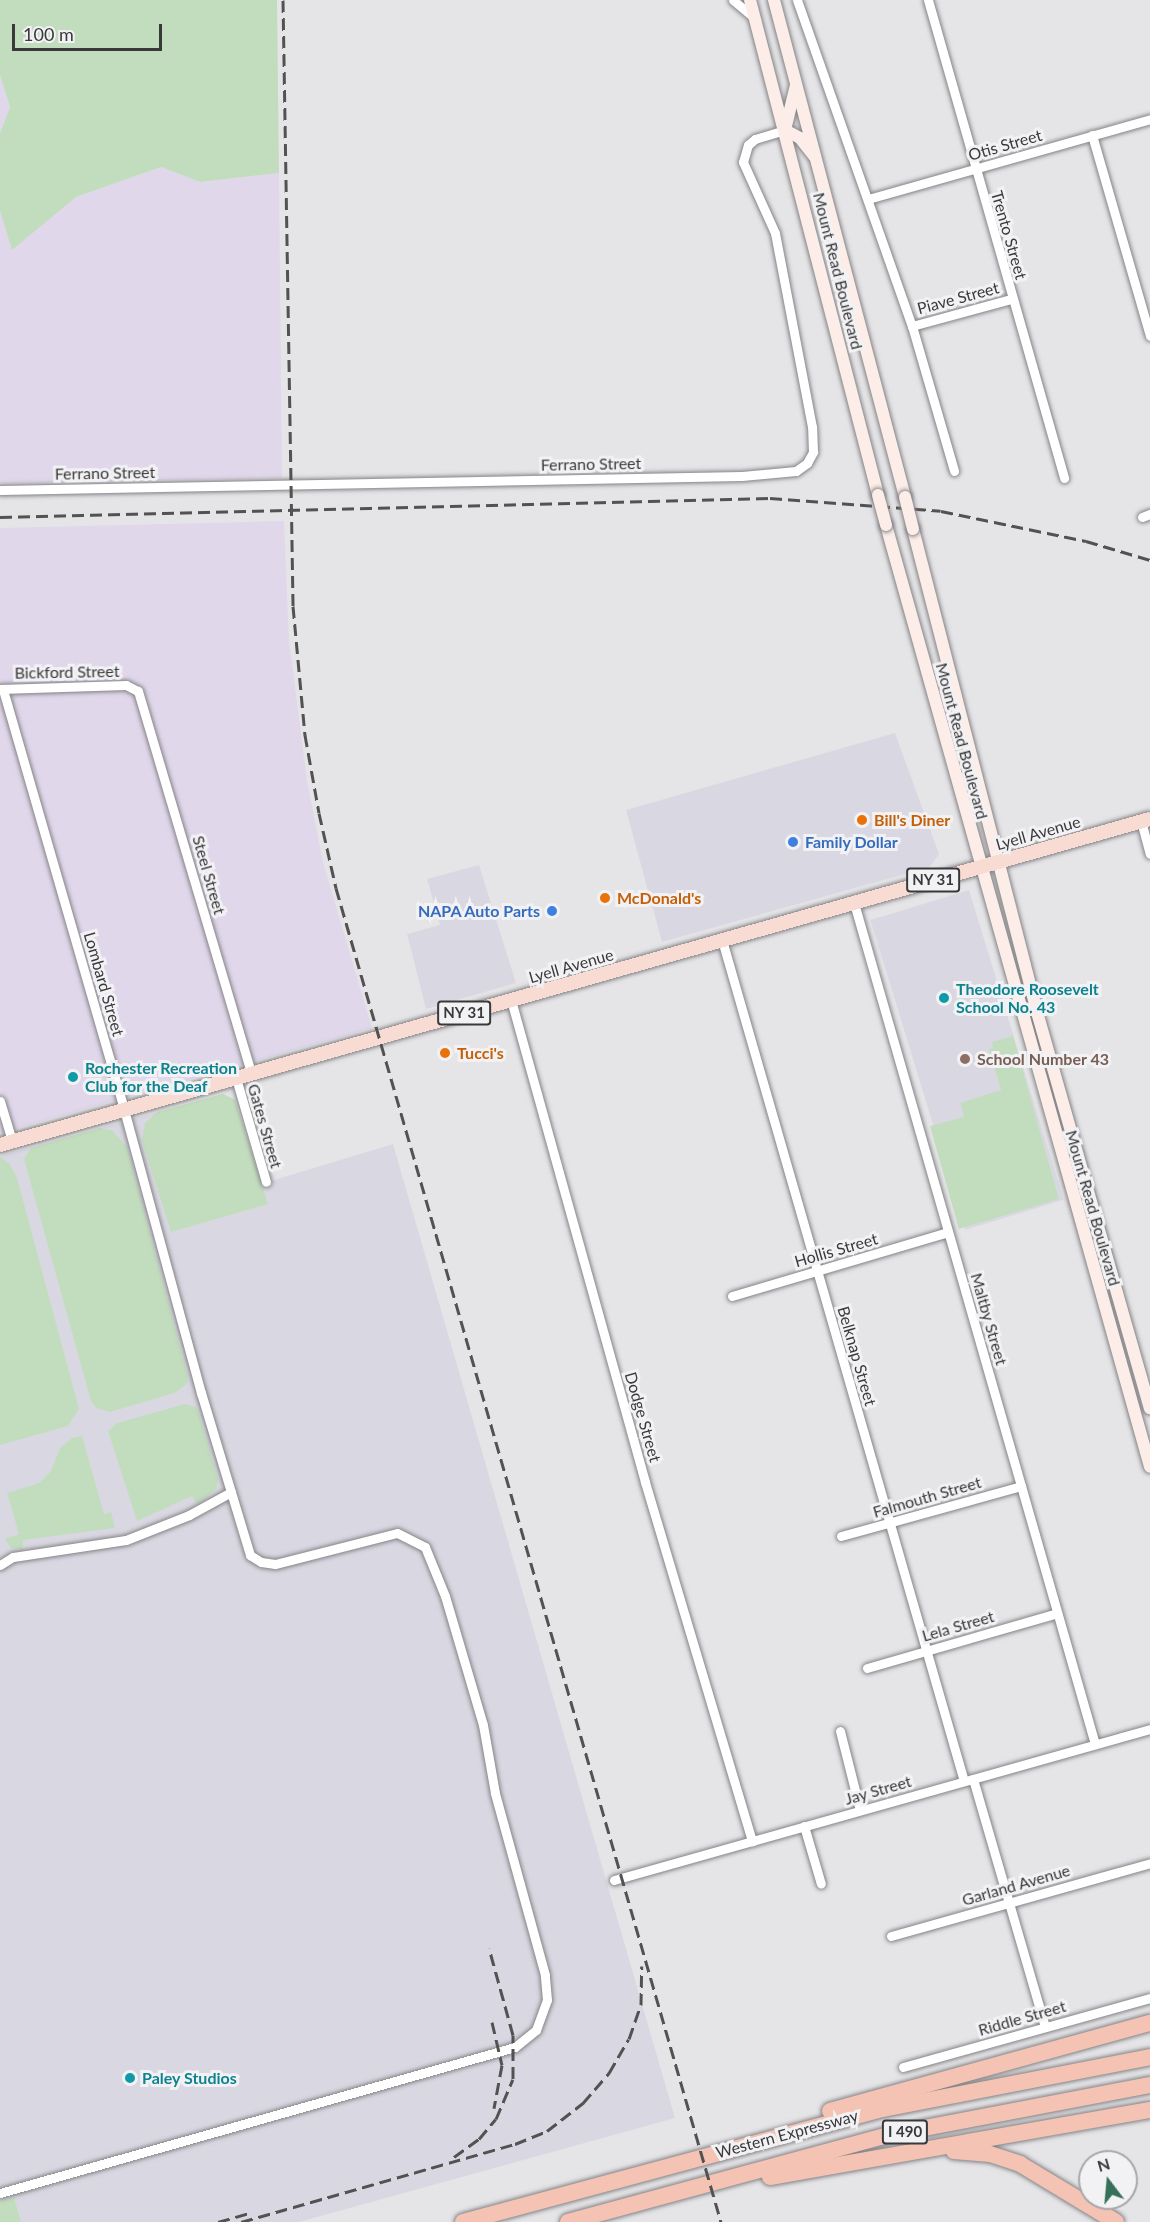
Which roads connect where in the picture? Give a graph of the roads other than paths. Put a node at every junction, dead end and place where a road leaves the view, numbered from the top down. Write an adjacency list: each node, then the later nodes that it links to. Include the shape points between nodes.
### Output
1 (733, 0): 6 (street)
2 (750, 0): 6 (main road, Mount Read Boulevard)
3 (774, 0): 7 (main road, Mount Read Boulevard)
4 (928, 0): 12 (street, Trento Street)
5 (801, 1): 13 (street)
6 (756, 19): 9 (main road, Mount Read Boulevard)
7 (797, 82): 9 (main road); 11 (main road, Mount Read Boulevard)
8 (1150, 119): 10 (street, Otis Street)
9 (785, 130): 11 (main road, via 800,138); 19 (street, Ferrano Street, via 755,139 748,145 743,162 775,233 812,427 813,452 796,471 742,476); 25 (main road, Mount Read Boulevard, bridge, via 878,495)
10 (1092, 135): 12 (street, Otis Street); 16 (street)
11 (820, 166): 24 (main road, Mount Read Boulevard, bridge)
12 (975, 169): 13 (street, Otis Street); 14 (street, Trento Street)
13 (868, 200): 15 (street)
14 (1011, 299): 15 (street, Piave Street); 18 (street, Trento Street)
15 (912, 326): 17 (street)
16 (1150, 336)
17 (954, 471)
18 (1064, 478)
19 (0, 490)
20 (135, 687): 21 (street, Bickford Street); 29 (street, Steel Street)
21 (1, 688): 32 (street, Lombard Street)
22 (1145, 820): 23 (street); 24 (main road, Lyell Avenue / NY 31)
23 (1150, 854)
24 (999, 862): 25 (main road, Lyell Avenue / NY 31); 38 (main road, Mount Read Boulevard, via 1037,1012)
25 (980, 867): 26 (main road, Lyell Avenue / NY 31); 39 (main road, Mount Read Boulevard)
26 (854, 903): 27 (main road, Lyell Avenue / NY 31); 35 (street, Maltby Street)
27 (722, 940): 28 (main road, Lyell Avenue / NY 31); 36 (street, Belknap Street)
28 (511, 1000): 29 (main road, Lyell Avenue / NY 31); 54 (street, Dodge Street, via 650,1498)
29 (251, 1073): 30 (main road, Lyell Avenue / NY 31)
30 (236, 1078): 32 (main road, Lyell Avenue / NY 31); 34 (street, Gates Street)
31 (0, 1101): 33 (street)
32 (124, 1109): 33 (main road, Lyell Avenue / NY 31); 41 (street, Lombard Street)
33 (6, 1143)
34 (266, 1182)
35 (948, 1232): 36 (street, Hollis Street); 40 (street, Maltby Street)
36 (817, 1270): 37 (street, Hollis Street); 42 (street, Belknap Street)
37 (732, 1296)
38 (1150, 1408)
39 (1150, 1467)
40 (1021, 1486): 42 (street, Falmouth Street); 45 (street, Maltby Street)
41 (231, 1492): 44 (street, via 189,1515 126,1540); 69 (street, Lombard Street, via 250,1555 261,1562 275,1564 398,1533 425,1547 446,1596 483,1725 495,1793 545,1975 548,2000 544,2015 536,2030 508,2049)
42 (890, 1523): 43 (street, Falmouth Street); 46 (street, Belknap Street)
43 (841, 1536)
44 (1, 1563)
45 (1057, 1613): 46 (street, Lela Street); 50 (street, Maltby Street)
46 (926, 1651): 47 (street, Lela Street); 51 (street, Belknap Street)
47 (867, 1668)
48 (1150, 1729): 50 (street, Jay Street)
49 (840, 1731): 52 (street)
50 (1095, 1744): 51 (street, Jay Street)
51 (968, 1780): 52 (street, Jay Street); 58 (street, Belknap Street)
52 (860, 1810): 53 (street, Jay Street)
53 (804, 1826): 54 (street, Jay Street); 57 (street)
54 (752, 1841): 56 (street, Jay Street)
55 (1150, 1863): 58 (street, Garland Avenue)
56 (614, 1880)
57 (820, 1884)
58 (1008, 1903): 59 (street, Garland Avenue); 62 (street, Belknap Street)
59 (891, 1936)
60 (1150, 1998): 62 (street, Riddle Street)
61 (1150, 2023): 68 (highway, via 844,2107)
62 (1045, 2027): 64 (street, Riddle Street)
63 (1150, 2057): 68 (highway, Western Expressway / I 490, via 918,2101)
64 (903, 2067)
65 (1150, 2085): 70 (highway, Western Expressway / I 490, via 910,2130)
66 (1150, 2109): 67 (highway)
67 (896, 2154): 70 (highway); 73 (highway, via 961,2151 1008,2159)
68 (673, 2164): 71 (highway, Western Expressway / I 490)
69 (0, 2193)
70 (664, 2196): 72 (highway, Western Expressway / I 490)
71 (463, 2222)
72 (568, 2222)
73 (1116, 2222)

